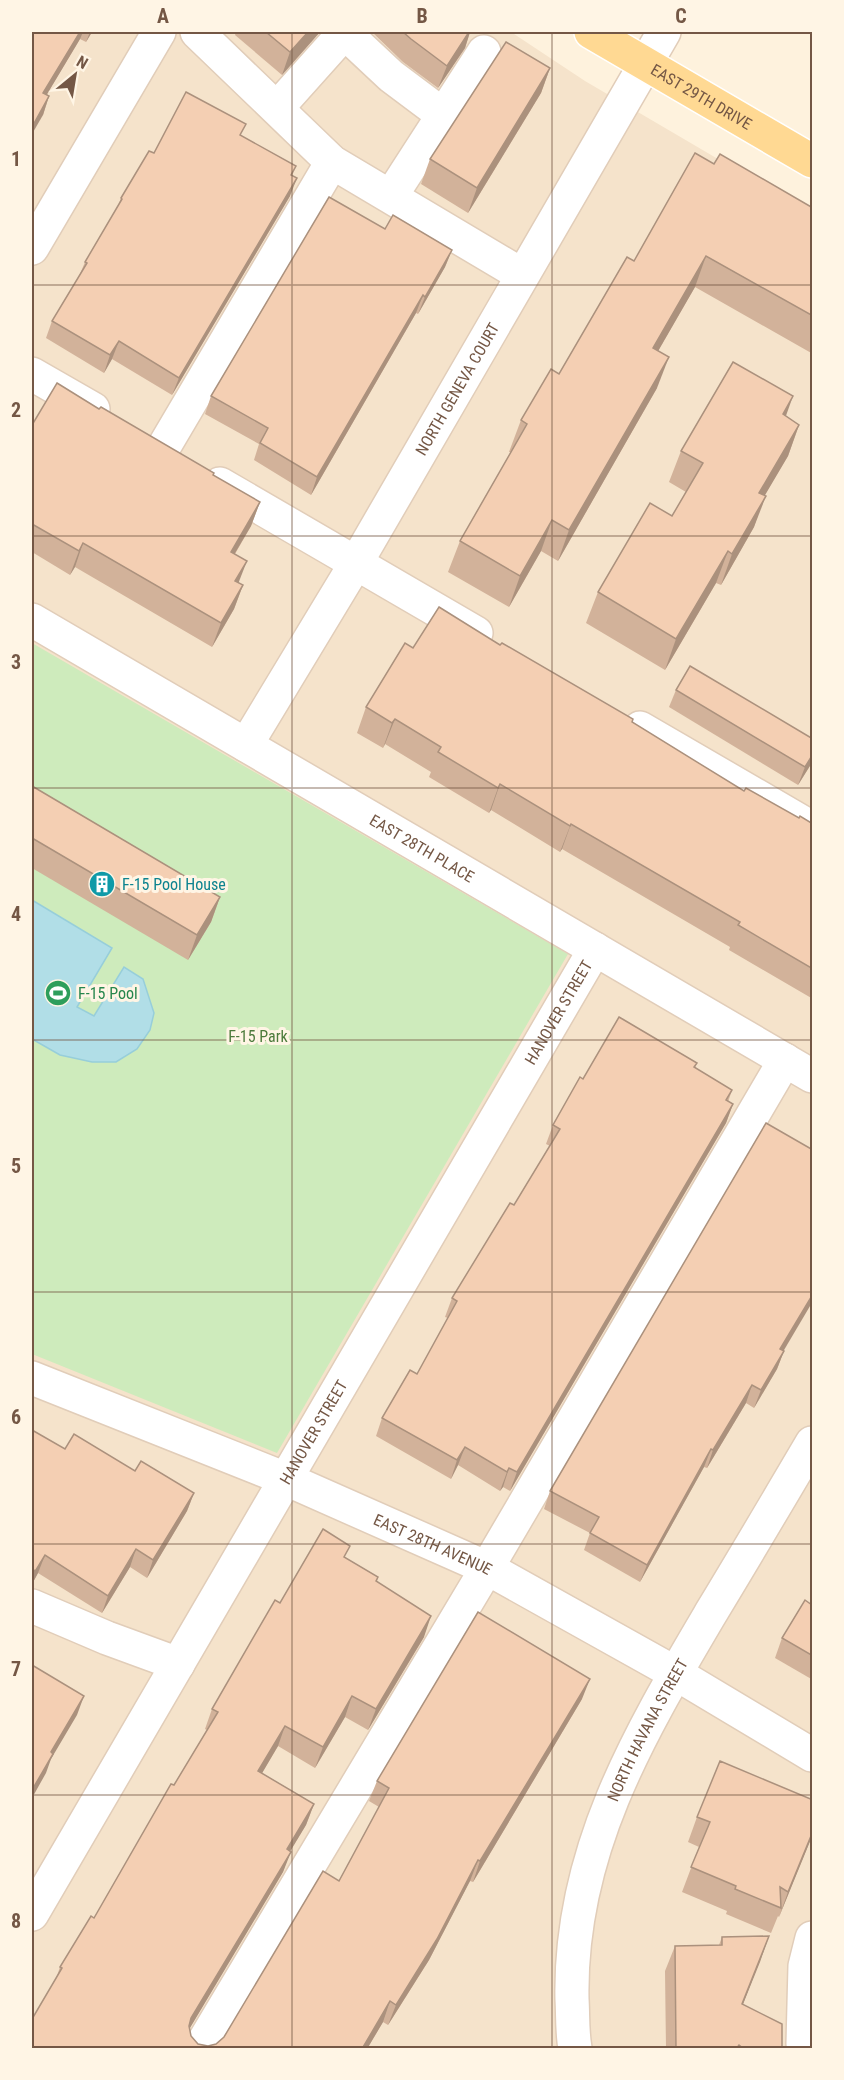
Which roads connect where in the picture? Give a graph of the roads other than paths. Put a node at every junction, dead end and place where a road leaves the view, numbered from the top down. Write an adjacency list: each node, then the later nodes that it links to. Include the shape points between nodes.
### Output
1 (159, 32): 13 (street)
2 (197, 32): 8 (street)
3 (344, 32): 8 (street); 9 (street, via 391,76)
4 (591, 32): 7 (main road, EAST 29TH DRIVE)
5 (664, 32): 7 (street, NORTH GENEVA COURT)
6 (484, 52): 9 (street)
7 (646, 64): 10 (main road, EAST 29TH DRIVE); 14 (street, NORTH GENEVA COURT)
8 (278, 108): 11 (street)
9 (443, 115): 12 (street)
10 (813, 161)
11 (332, 162): 12 (street); 16 (street)
12 (391, 196): 14 (street)
13 (32, 248)
14 (522, 275): 17 (street, NORTH GENEVA COURT)
15 (32, 374): 16 (street)
16 (179, 460): 17 (street)
17 (356, 562): 19 (street); 21 (street, NORTH GENEVA COURT)
18 (32, 620): 21 (street, EAST 28TH PLACE)
19 (503, 649)
20 (616, 714): 22 (street)
21 (246, 745): 23 (street, EAST 28TH PLACE)
22 (813, 828)
23 (595, 949): 24 (street, EAST 28TH PLACE); 27 (street, HANOVER STREET)
24 (799, 1068): 28 (street)
25 (32, 1378): 27 (street, EAST 28TH AVENUE)
26 (813, 1443): 31 (street, NORTH HAVANA STREET)
27 (286, 1479): 28 (street, EAST 28TH AVENUE); 30 (street, HANOVER STREET)
28 (487, 1568): 31 (street, EAST 28TH AVENUE); 35 (street)
29 (32, 1606): 30 (street)
30 (178, 1664): 33 (street, HANOVER STREET)
31 (675, 1673): 32 (street, EAST 28TH AVENUE); 36 (street, NORTH HAVANA STREET, via 619,1779 597,1836 580,1903 572,1972)
32 (813, 1755)
33 (32, 1914)
34 (813, 1938): 37 (street, via 805,1966)
35 (200, 2049)
36 (575, 2049)
37 (805, 2049)

